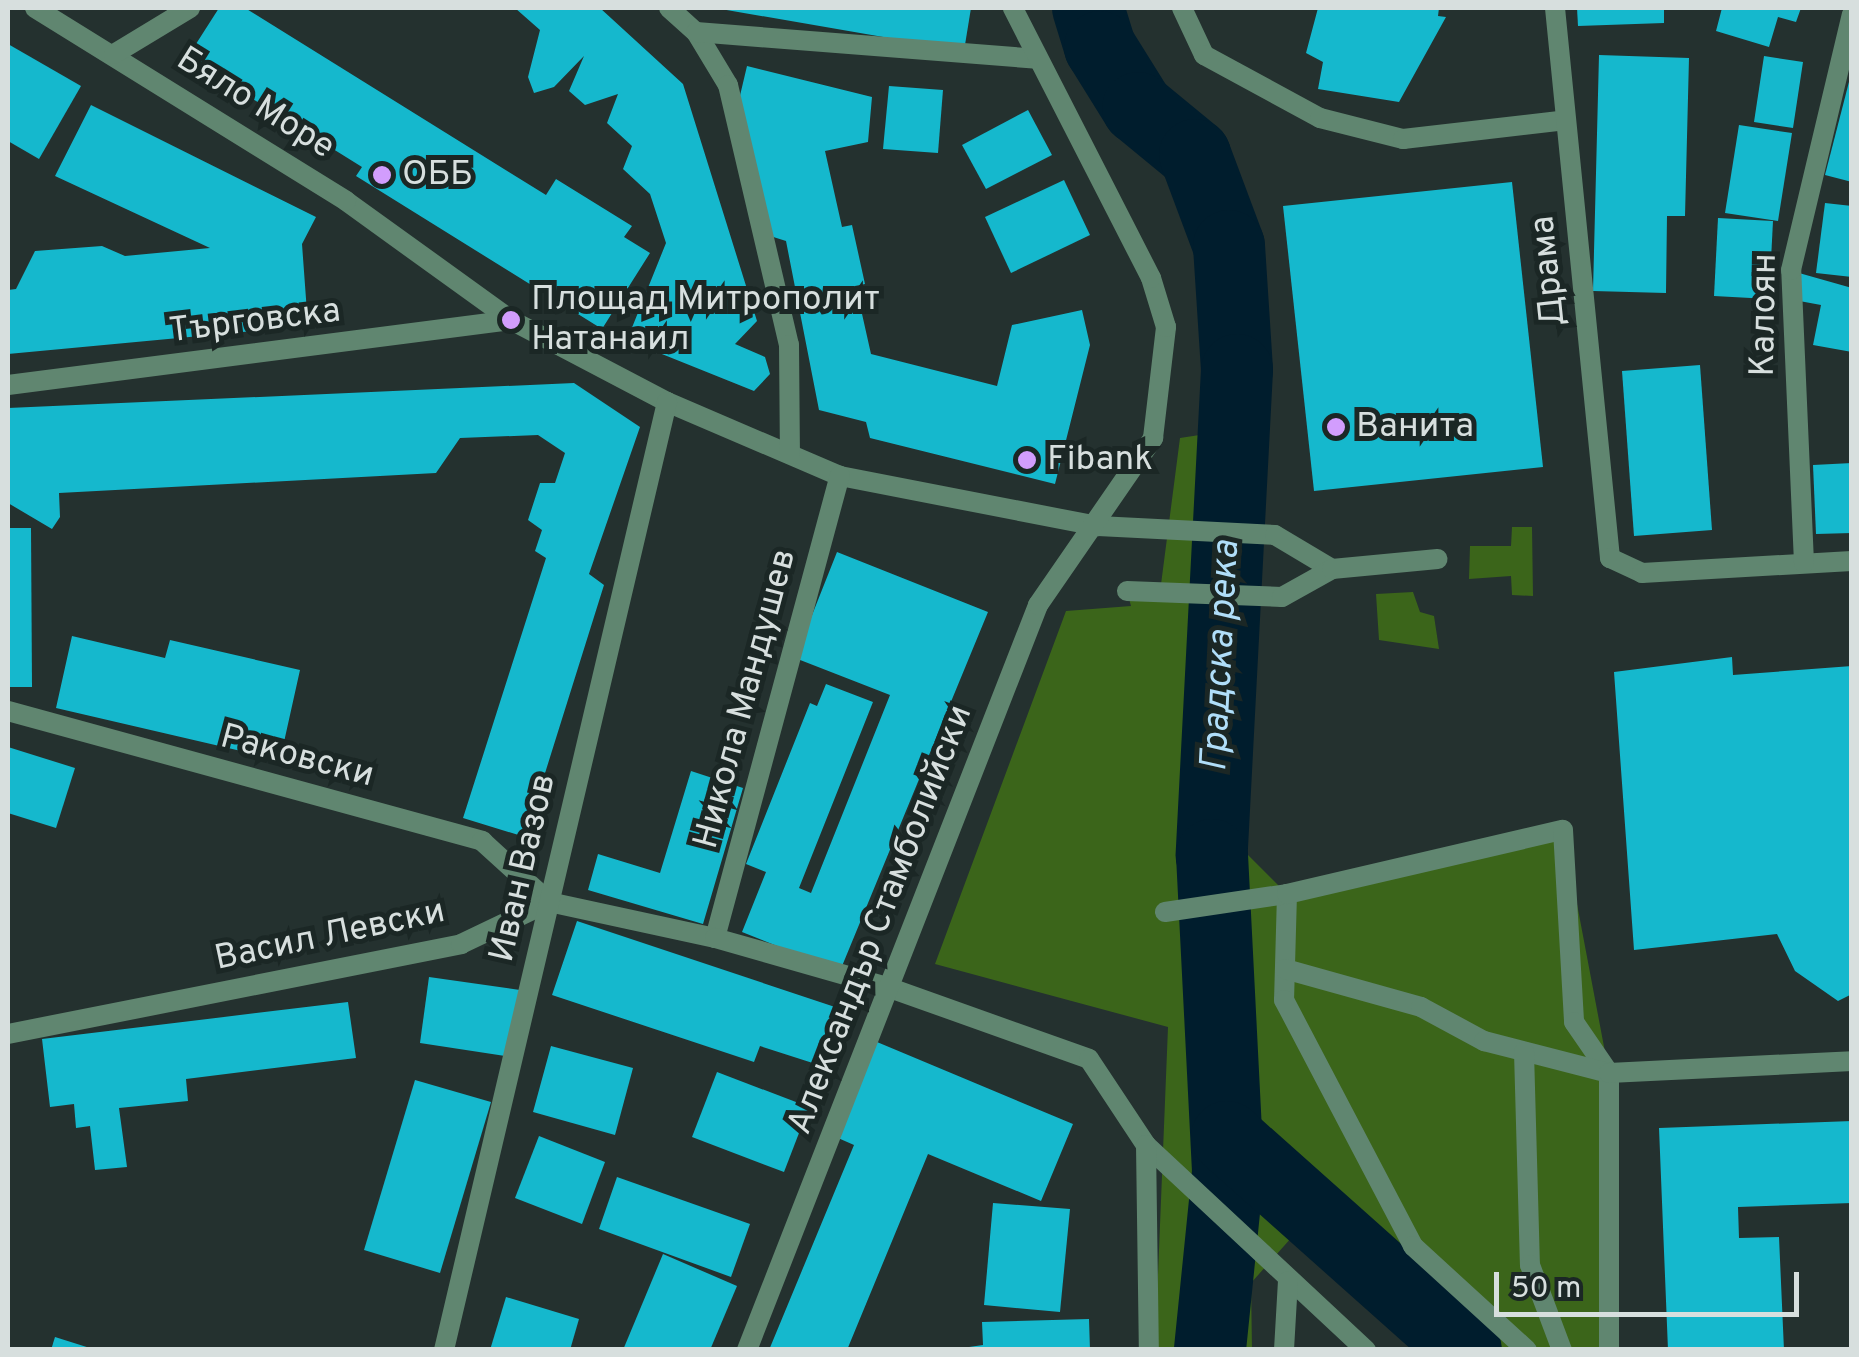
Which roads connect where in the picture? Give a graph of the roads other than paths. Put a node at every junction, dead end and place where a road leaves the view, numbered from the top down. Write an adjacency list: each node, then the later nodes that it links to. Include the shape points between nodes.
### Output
1 (36, 8): 9 (street, Бяло Море)
2 (190, 8): 9 (street)
3 (669, 8): 8 (street)
4 (1013, 8): 10 (street, Александър Стамболийски)
5 (1182, 8): 11 (street, via 1204,55 1320,118 1403,139)
6 (1556, 8): 11 (street, Драма)
7 (1852, 14): 20 (street, Калоян, via 1791,270)
8 (696, 32): 10 (street); 15 (street, via 728,84 789,345)
9 (114, 54): 12 (street, Бяло Море, via 346,201)
10 (1037, 59): 17 (street, Александър Стамболийски, via 1151,278 1166,327 1154,438)
11 (1566, 120): 20 (street, Драма, via 1610,558 1642,573)
12 (511, 320): 13 (street, Търговска); 14 (street, Бяло Море)
13 (8, 385)
14 (667, 402): 15 (street, Бяло Море); 25 (street, Иван Вазов)
15 (790, 454): 16 (street, Бяло Море)
16 (840, 476): 17 (street, Бяло Море); 27 (street, Никола Мандушев)
17 (1098, 526): 21 (street, Бяло Море, via 1275,536); 29 (street, Александър Стамболийски, via 1038,605)
18 (1438, 559): 21 (street)
19 (1852, 562): 20 (street)
20 (1804, 563)
21 (1332, 568): 22 (street, via 1282,597)
22 (1126, 591)
23 (8, 712): 25 (street, Раковски, via 482,841)
24 (1287, 894): 26 (street); 28 (street); 33 (street, via 1563,830 1574,1022)
25 (549, 902): 27 (street); 30 (street, Васил Левски, via 461,944); 36 (street, Иван Вазов)
26 (1164, 912)
27 (715, 938): 29 (street)
28 (1285, 969): 31 (street, via 1420,1006 1484,1041); 41 (street, via 1284,1000 1414,1246)
29 (890, 988): 34 (street, via 1088,1059); 37 (street, Александър Стамболийски)
30 (8, 1034)
31 (1524, 1052): 33 (street); 42 (street, via 1530,1265)
32 (1852, 1061): 33 (street)
33 (1609, 1073): 43 (street)
34 (1146, 1145): 35 (street); 38 (street)
35 (1288, 1280): 39 (street); 40 (street)
36 (444, 1350)
37 (747, 1350)
38 (1149, 1350)
39 (1284, 1350)
40 (1366, 1350)
41 (1527, 1350)
42 (1562, 1350)
43 (1609, 1350)

